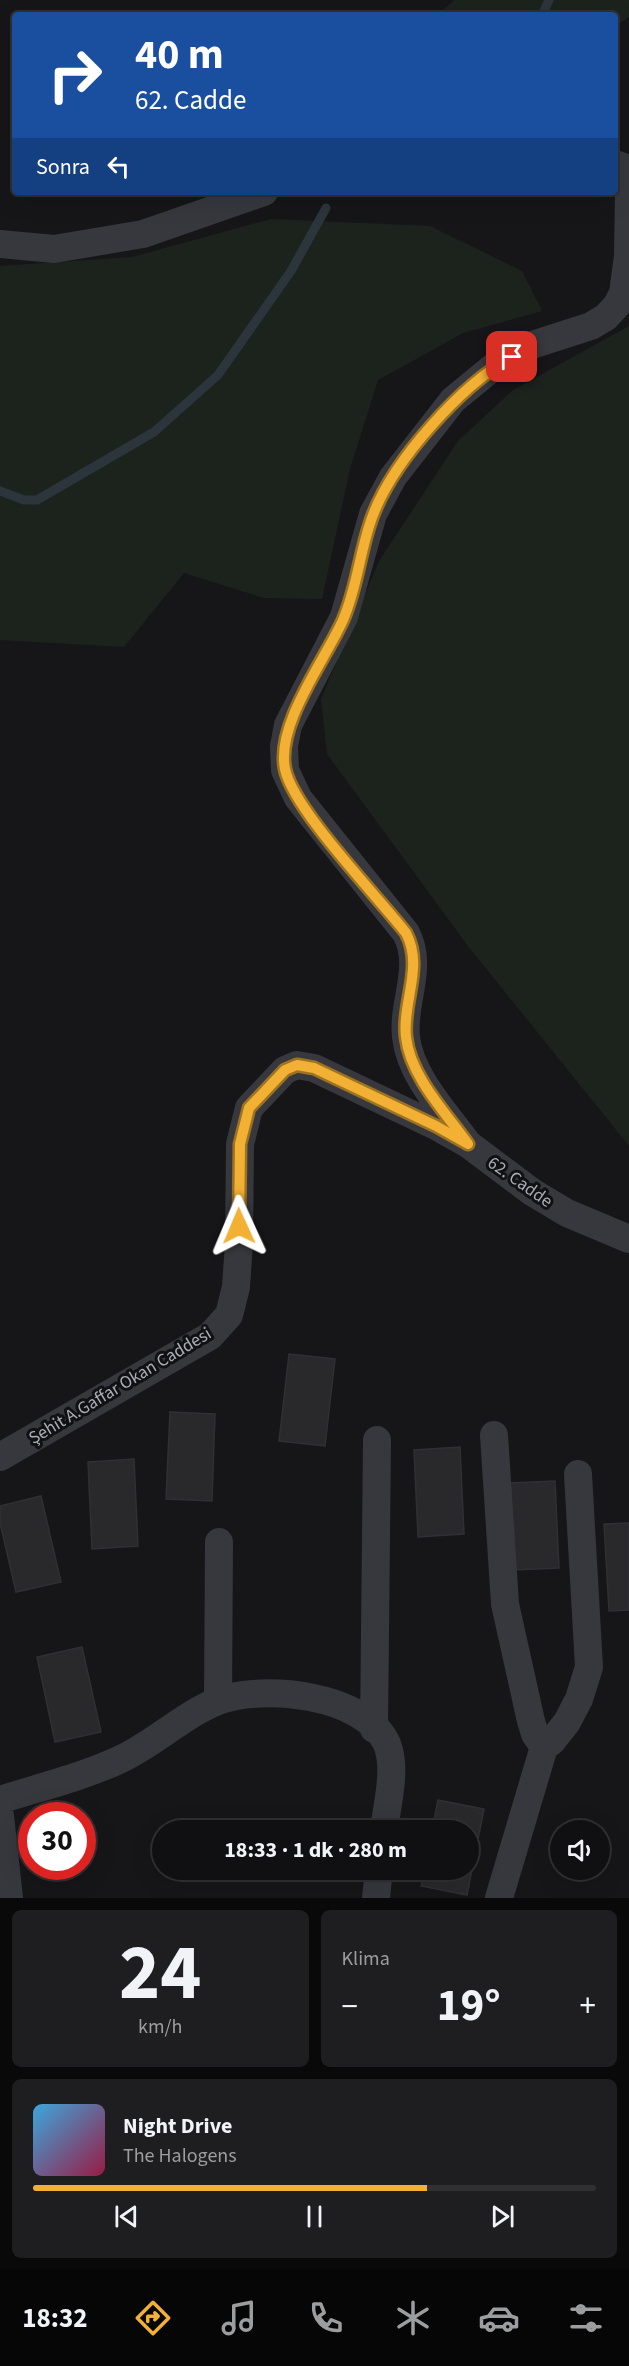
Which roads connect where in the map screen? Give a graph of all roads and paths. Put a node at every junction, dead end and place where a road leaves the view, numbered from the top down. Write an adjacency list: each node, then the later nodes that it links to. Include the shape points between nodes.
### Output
1 (629, 190): 5 (street, via 628,256 623,293 617,305 591,326 532,345 492,368 453,400 393,477 373,514 344,617 288,724 284,746 285,771 298,798 412,945 406,1035 410,1057)
2 (255, 195): 3 (street, via 143,234 54,249)
3 (0, 244)
4 (285, 1070): 5 (street, 62. Cadde, via 297,1065 314,1068); 9 (street, Şehit A.Gaffar Okan Caddesi, via 249,1108 240,1144 239,1243 236,1287 229,1315 210,1336)
5 (468, 1144): 6 (street, 62. Cadde, via 567,1213)
6 (629, 1239)
7 (494, 1435): 14 (street, via 505,1604 531,1721)
8 (377, 1440): 13 (street)
9 (0, 1457)
10 (578, 1474): 14 (street, via 589,1667 567,1722)
11 (219, 1542): 12 (street)
12 (218, 1701): 13 (street, via 242,1694 275,1692 324,1699 354,1713); 15 (street, via 122,1759)
13 (374, 1729): 16 (street, via 386,1744 391,1767)
14 (544, 1747): 21 (street)
15 (0, 1800)
16 (385, 1820)
17 (0, 1829): 19 (street)
18 (378, 1880): 20 (street)
19 (9, 1898)
20 (376, 1898)
21 (499, 1898)

